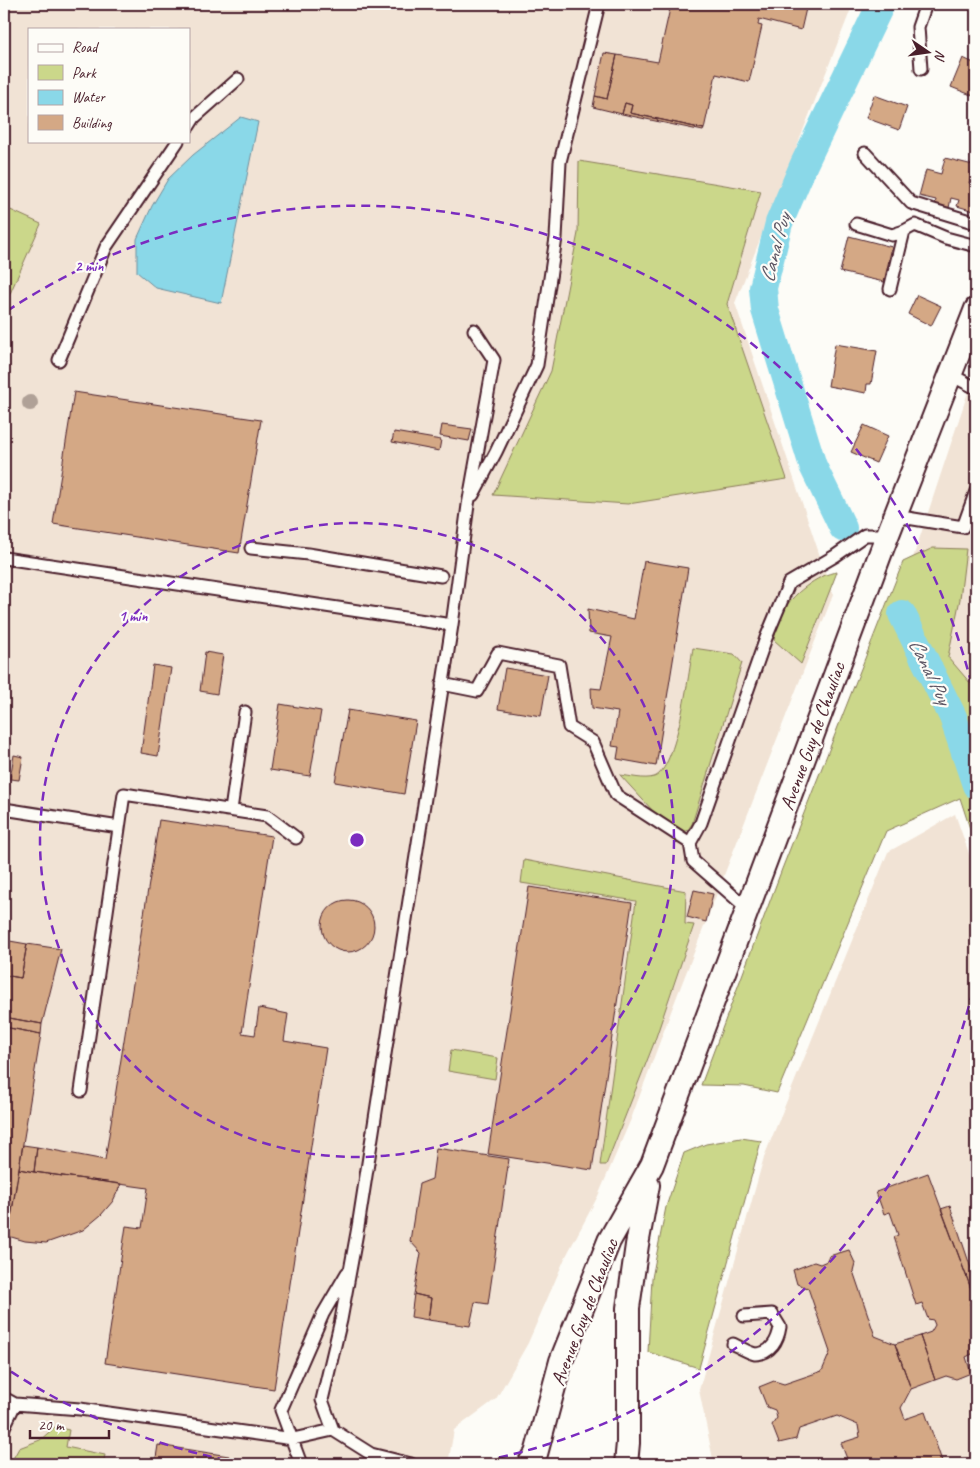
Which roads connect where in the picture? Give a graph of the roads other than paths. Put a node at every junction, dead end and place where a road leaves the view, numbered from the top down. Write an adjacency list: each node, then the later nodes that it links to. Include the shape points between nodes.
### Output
1 (599, 4): 19 (lane, via 560,162 556,238 538,365)
2 (926, 4): 3 (lane, via 918,27)
3 (921, 69)
4 (238, 79): 5 (lane)
5 (190, 124)
6 (177, 142): 15 (lane, via 106,247)
7 (865, 153): 8 (lane, via 912,203)
8 (976, 223)
9 (856, 224): 10 (lane, via 892,235)
10 (904, 231): 11 (lane, via 915,224 946,238); 12 (lane)
11 (976, 246)
12 (890, 289)
13 (976, 308): 16 (street, Avenue Guy de Chauliac)
14 (474, 330): 19 (lane, via 494,360)
15 (59, 360)
16 (951, 375): 17 (lane); 20 (street, Avenue Guy de Chauliac)
17 (976, 388)
18 (976, 492): 20 (lane, via 964,527)
19 (468, 505): 24 (lane)
20 (888, 534): 31 (lane, via 865,535 789,583 766,638 701,823); 32 (street, Avenue Guy de Chauliac)
21 (251, 548): 23 (lane)
22 (4, 558): 24 (lane)
23 (441, 576)
24 (452, 625): 25 (lane)
25 (442, 684): 31 (lane, via 477,691 498,653 560,665 569,726 593,742 616,795); 35 (lane)
26 (245, 712): 28 (lane)
27 (4, 810): 29 (lane)
28 (230, 810): 29 (lane, via 124,794); 30 (lane, via 267,816)
29 (119, 828): 33 (lane)
30 (296, 838)
31 (690, 844): 32 (lane, via 693,861)
32 (748, 909): 34 (street, Avenue Guy de Chauliac)
33 (81, 1091)
34 (652, 1165): 43 (street, Avenue Guy de Chauliac, via 628,1308); 46 (street, Avenue Guy de Chauliac, via 609,1241 561,1361 536,1454)
35 (351, 1267): 41 (lane, via 322,1400); 42 (lane, via 323,1314 281,1410)
36 (744, 1316): 37 (lane, via 772,1314 780,1327 778,1340 768,1350 755,1354)
37 (733, 1344)
38 (4, 1398): 39 (lane)
39 (15, 1404): 40 (lane); 42 (lane, via 80,1409)
40 (4, 1427)
41 (333, 1430): 42 (lane); 45 (lane, via 371,1454)
42 (293, 1439): 44 (lane)
43 (627, 1454)
44 (301, 1464)
45 (411, 1464)
46 (530, 1464)

